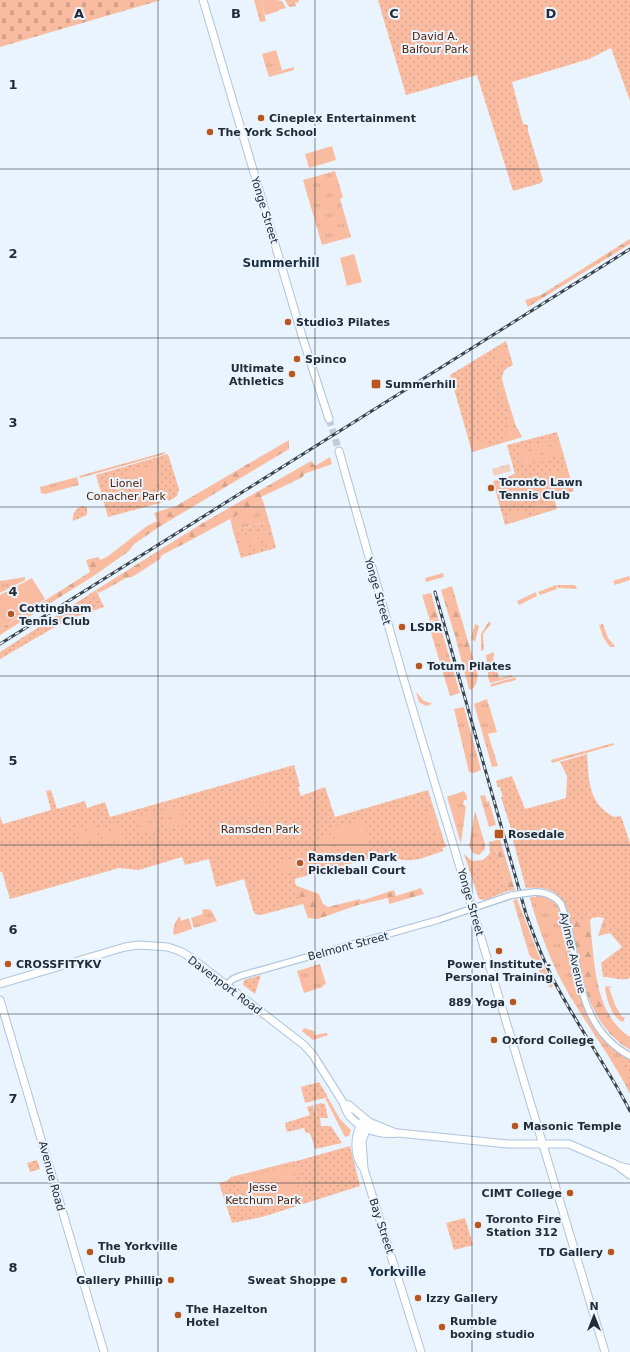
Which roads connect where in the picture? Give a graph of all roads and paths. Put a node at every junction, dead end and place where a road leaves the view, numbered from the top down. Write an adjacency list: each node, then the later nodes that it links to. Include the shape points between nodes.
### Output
1 (203, 0): 2 (main road, Yonge Street)
2 (329, 419)
3 (339, 451): 4 (main road, Yonge Street, via 383,609)
4 (473, 909): 6 (street, Belmont Street, via 240,976); 8 (street, Aylmer Avenue, bridge, via 512,895 535,892 555,897 561,904 584,1001 605,1035); 10 (main road, Yonge Street)
5 (0, 984): 6 (main road, Davenport Road, via 125,947 153,945 182,952)
6 (226, 985): 9 (main road, Davenport Road, via 309,1050 344,1104 349,1105)
7 (0, 1000): 14 (main road, Avenue Road)
8 (630, 1056)
9 (365, 1124): 10 (main road, Davenport Road, via 373,1132 387,1135 398,1133 508,1144); 15 (main road, Bay Street, via 362,1142 364,1169)
10 (543, 1144): 11 (main road, Davenport Road, via 576,1146); 16 (main road, Yonge Street)
11 (614, 1164): 12 (main road); 13 (main road)
12 (630, 1168)
13 (630, 1175)
14 (104, 1352)
15 (421, 1352)
16 (605, 1352)

